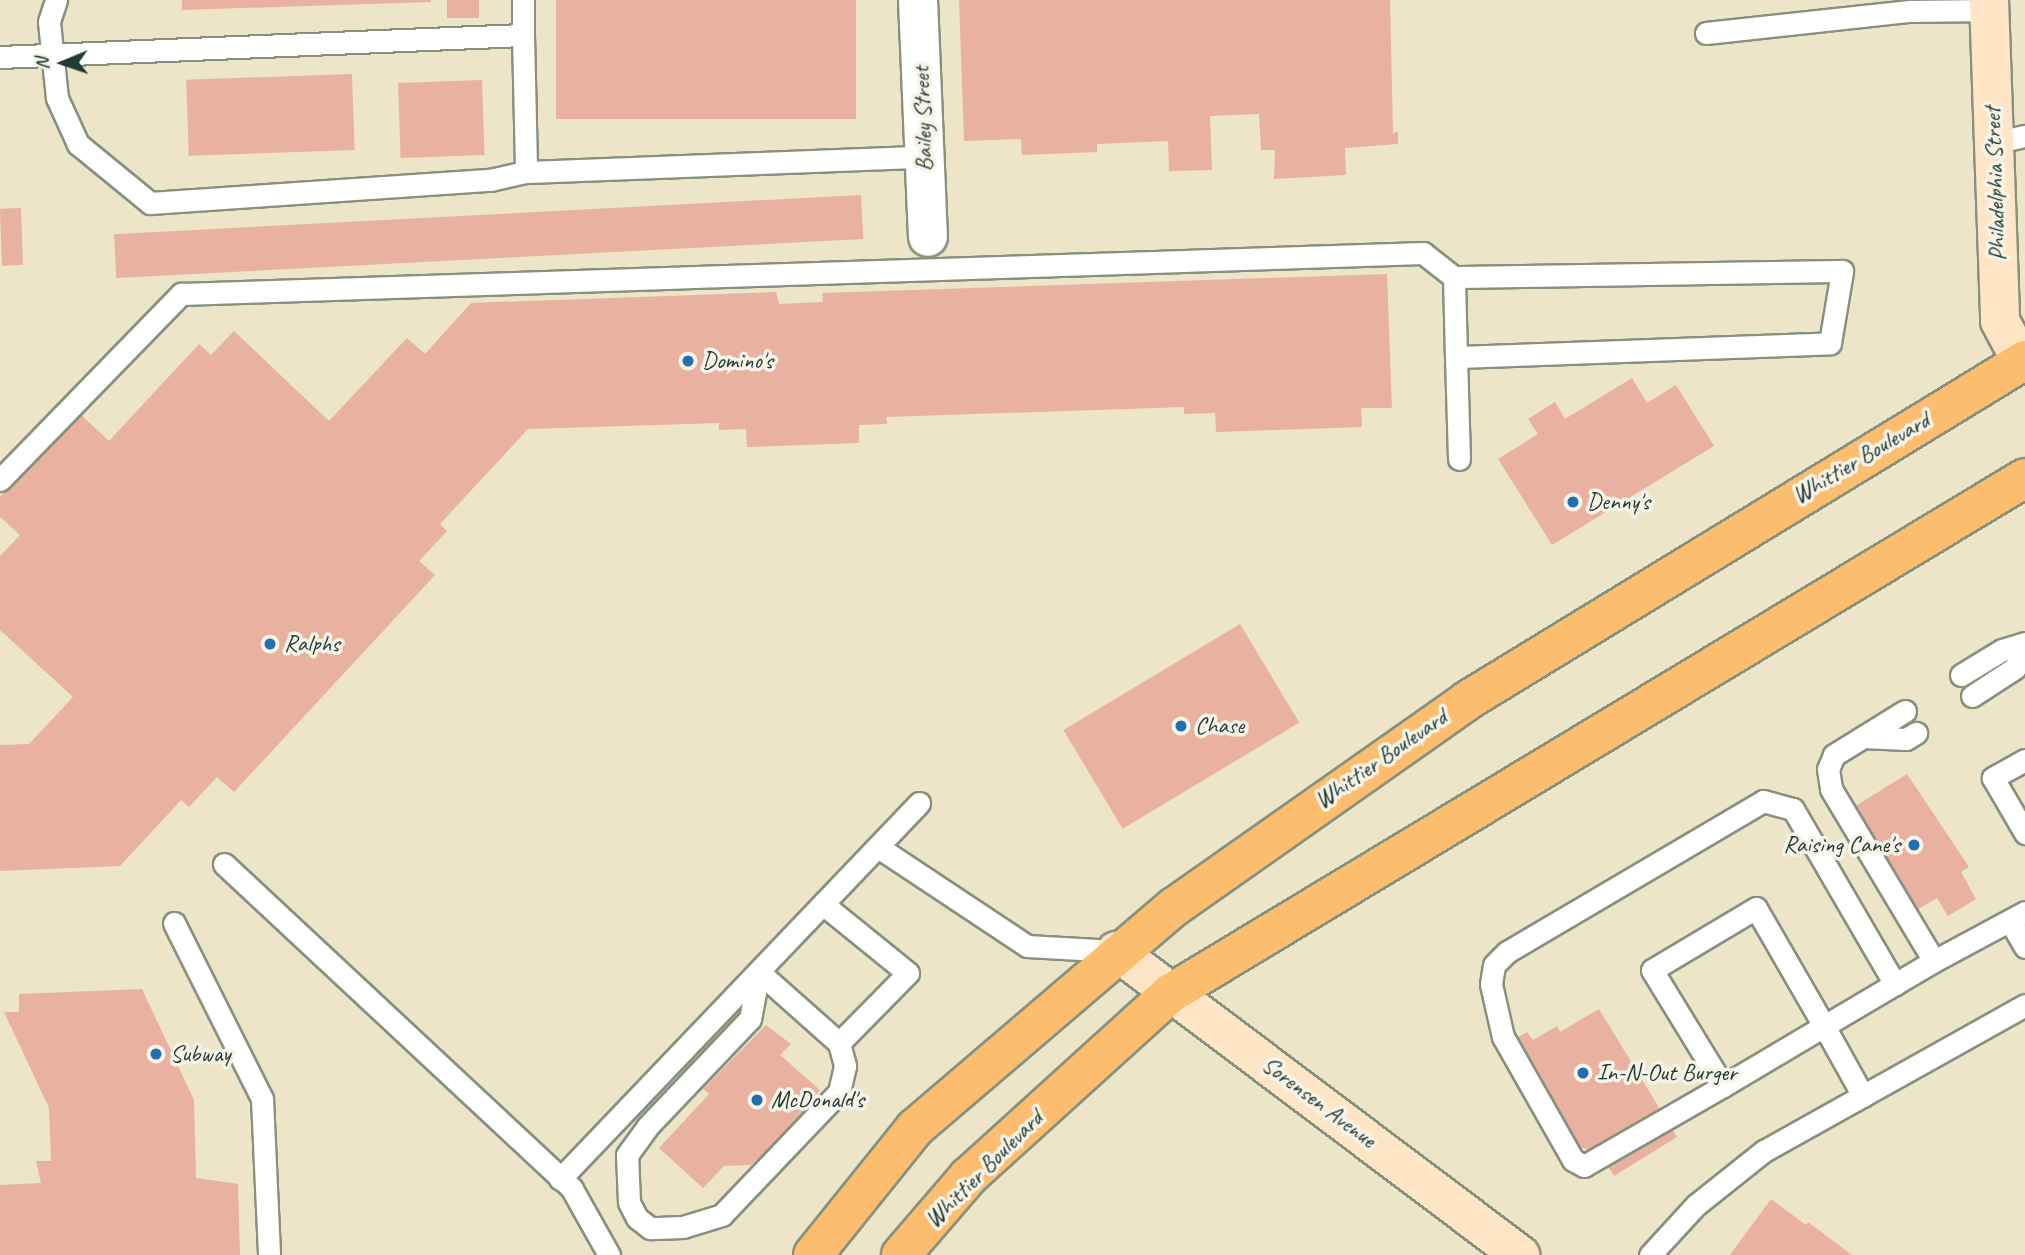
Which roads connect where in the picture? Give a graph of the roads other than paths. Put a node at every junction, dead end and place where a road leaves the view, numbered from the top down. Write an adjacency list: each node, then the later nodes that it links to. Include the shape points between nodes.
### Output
1 (56, 0): 7 (lane, via 49,22)
2 (523, 0): 6 (lane)
3 (918, 0): 10 (street, Bailey Street)
4 (1989, 5): 5 (lane); 9 (street, Philadelphia Street)
5 (1706, 33)
6 (523, 35): 7 (lane); 11 (lane)
7 (51, 55): 8 (lane); 11 (lane, via 57,98 78,144 150,203 490,180)
8 (0, 57)
9 (2009, 140): 15 (street, Philadelphia Street, via 2000,321)
10 (924, 156): 11 (lane); 12 (street, Bailey Street)
11 (526, 172)
12 (928, 237)
13 (1454, 277): 14 (lane); 14 (lane, via 1842,271 1830,343); 18 (lane, via 1423,253 181,294)
14 (1456, 357): 16 (lane)
15 (2024, 363): 34 (main road, Whittier Boulevard, via 1468,700 1372,763)
16 (1459, 459)
17 (2025, 478): 38 (main road, Whittier Boulevard)
18 (0, 480)
19 (2025, 645): 20 (lane, via 2002,650); 21 (lane, via 2015,668)
20 (1961, 676)
21 (1972, 696)
22 (1905, 711): 24 (lane)
23 (1916, 733): 24 (lane, via 1906,739)
24 (1863, 737): 35 (lane, via 1834,755 1828,769 1831,789)
25 (2025, 760): 27 (lane, via 1993,778)
26 (919, 803): 28 (lane)
27 (2025, 832)
28 (878, 846): 30 (lane); 34 (lane, via 1027,946)
29 (224, 864): 44 (lane)
30 (824, 905): 36 (lane); 41 (lane, via 908,973)
31 (2017, 917): 33 (lane); 35 (lane)
32 (174, 923): 46 (lane, via 262,1099)
33 (2025, 947)
34 (1116, 951): 38 (street, Sorensen Avenue); 45 (main road, Whittier Boulevard, via 915,1128)
35 (1934, 961): 37 (lane)
36 (759, 972): 41 (lane); 41 (lane, via 750,1019 647,1127 627,1155 625,1181 637,1219 662,1230 722,1214 839,1092 845,1066); 44 (lane)
37 (1895, 984): 40 (lane); 42 (lane, via 1793,808 1763,800 1507,952 1494,965 1491,984 1503,1037 1573,1160 1584,1166)
38 (1171, 993): 48 (main road, Whittier Boulevard, via 968,1177); 49 (street, Sorensen Avenue)
39 (2025, 1005): 43 (lane)
40 (1824, 1026): 42 (lane); 42 (lane, via 1756,908 1652,970); 43 (lane)
41 (839, 1043)
42 (1723, 1086)
43 (1863, 1096): 50 (lane, via 1732,1175)
44 (560, 1179): 47 (lane, via 592,1218)
45 (820, 1250)
46 (269, 1255)
47 (609, 1255)
48 (901, 1255)
49 (1520, 1255)
50 (1650, 1255)

